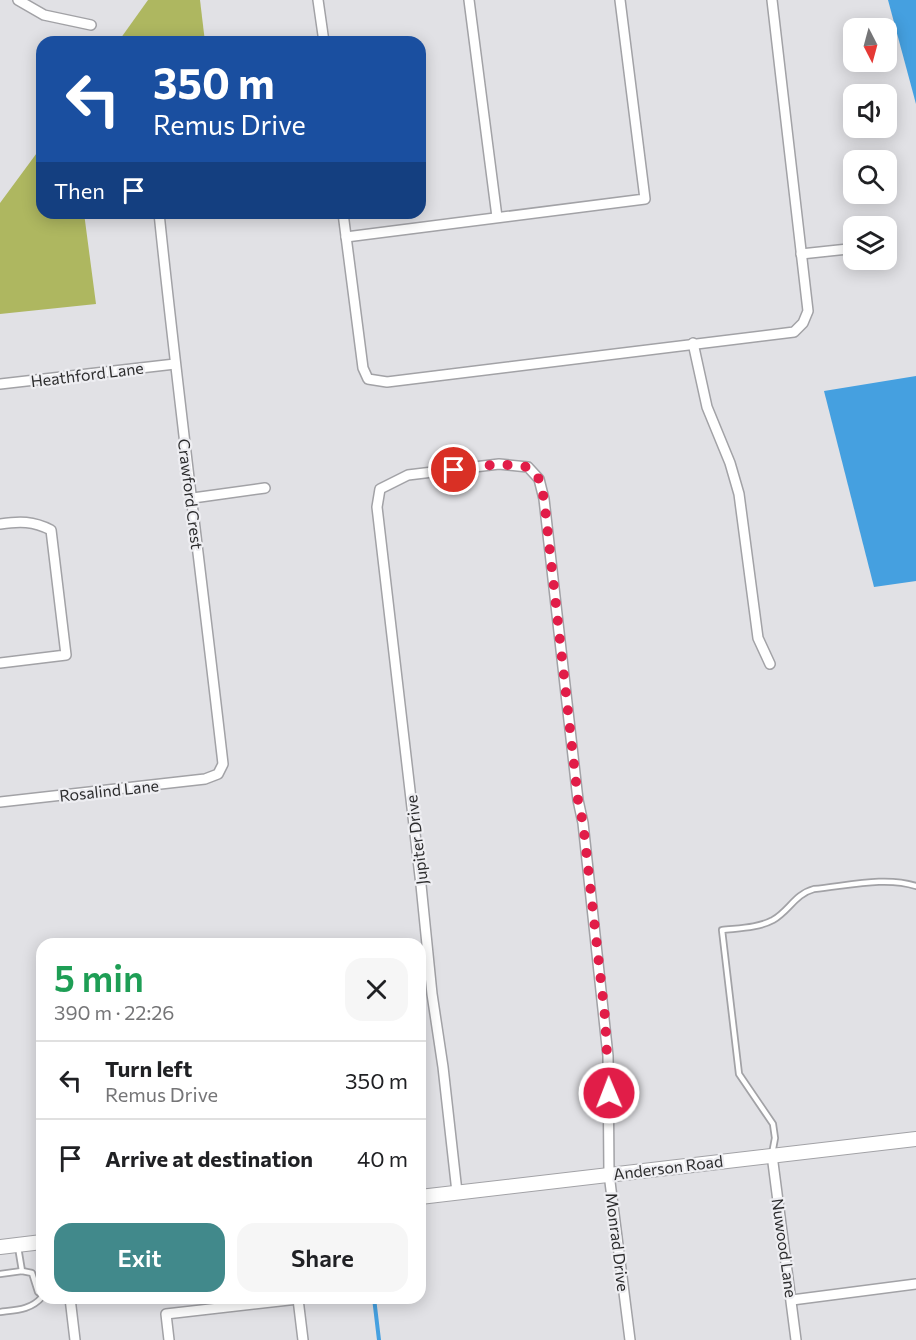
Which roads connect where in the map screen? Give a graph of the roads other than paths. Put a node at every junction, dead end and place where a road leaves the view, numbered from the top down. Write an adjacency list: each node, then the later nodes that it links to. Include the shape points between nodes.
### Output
1 (18, 0): 6 (street, via 44,15)
2 (318, 0): 7 (street)
3 (469, 0): 8 (street)
4 (620, 0): 8 (street, via 645,198)
5 (772, 0): 13 (street)
6 (91, 25)
7 (323, 36)
8 (497, 217): 11 (street)
9 (160, 219): 15 (street, Crawford Crest)
10 (344, 219): 11 (street)
11 (346, 237): 14 (street, via 363,368 368,379 387,382)
12 (843, 250): 13 (street)
13 (801, 254): 14 (street, via 808,310 794,332)
14 (693, 343): 22 (street, via 707,407 739,494 758,638)
15 (175, 364): 16 (street, Heathford Lane); 19 (street, Crawford Crest)
16 (0, 384)
17 (529, 467): 28 (street, Monrad Drive, via 539,479 544,499 583,823 608,1056); 29 (street, Jupiter Drive, via 499,464 408,475 380,489 377,522)
18 (265, 488): 19 (street)
19 (193, 498): 23 (street, Crawford Crest, via 223,764)
20 (0, 524): 21 (street, via 23,521 51,530 66,655)
21 (0, 663)
22 (770, 664)
23 (218, 774): 24 (street, Rosalind Lane, via 205,779)
24 (0, 802)
25 (916, 886): 27 (lane, via 902,881 814,889 804,892 772,921 722,930 739,1074 773,1124)
26 (916, 1139): 27 (street, Anderson Road)
27 (772, 1155): 28 (street, Anderson Road); 38 (street, Nuwood Lane)
28 (609, 1174): 29 (street, Anderson Road); 47 (street, Monrad Drive)
29 (457, 1192): 30 (street, Anderson Road)
30 (426, 1196)
31 (36, 1243): 32 (street)
32 (18, 1245): 33 (street); 34 (lane)
33 (0, 1247)
34 (22, 1271): 35 (lane); 37 (lane, via 32,1273)
35 (0, 1274)
36 (916, 1284): 38 (street)
37 (36, 1286)
38 (792, 1300): 48 (street, Nuwood Lane)
39 (36, 1304): 43 (lane)
40 (71, 1304): 44 (street)
41 (254, 1304): 45 (street, via 166,1314)
42 (299, 1304): 46 (street)
43 (0, 1312)
44 (75, 1340)
45 (169, 1340)
46 (303, 1340)
47 (630, 1340)
48 (796, 1340)

